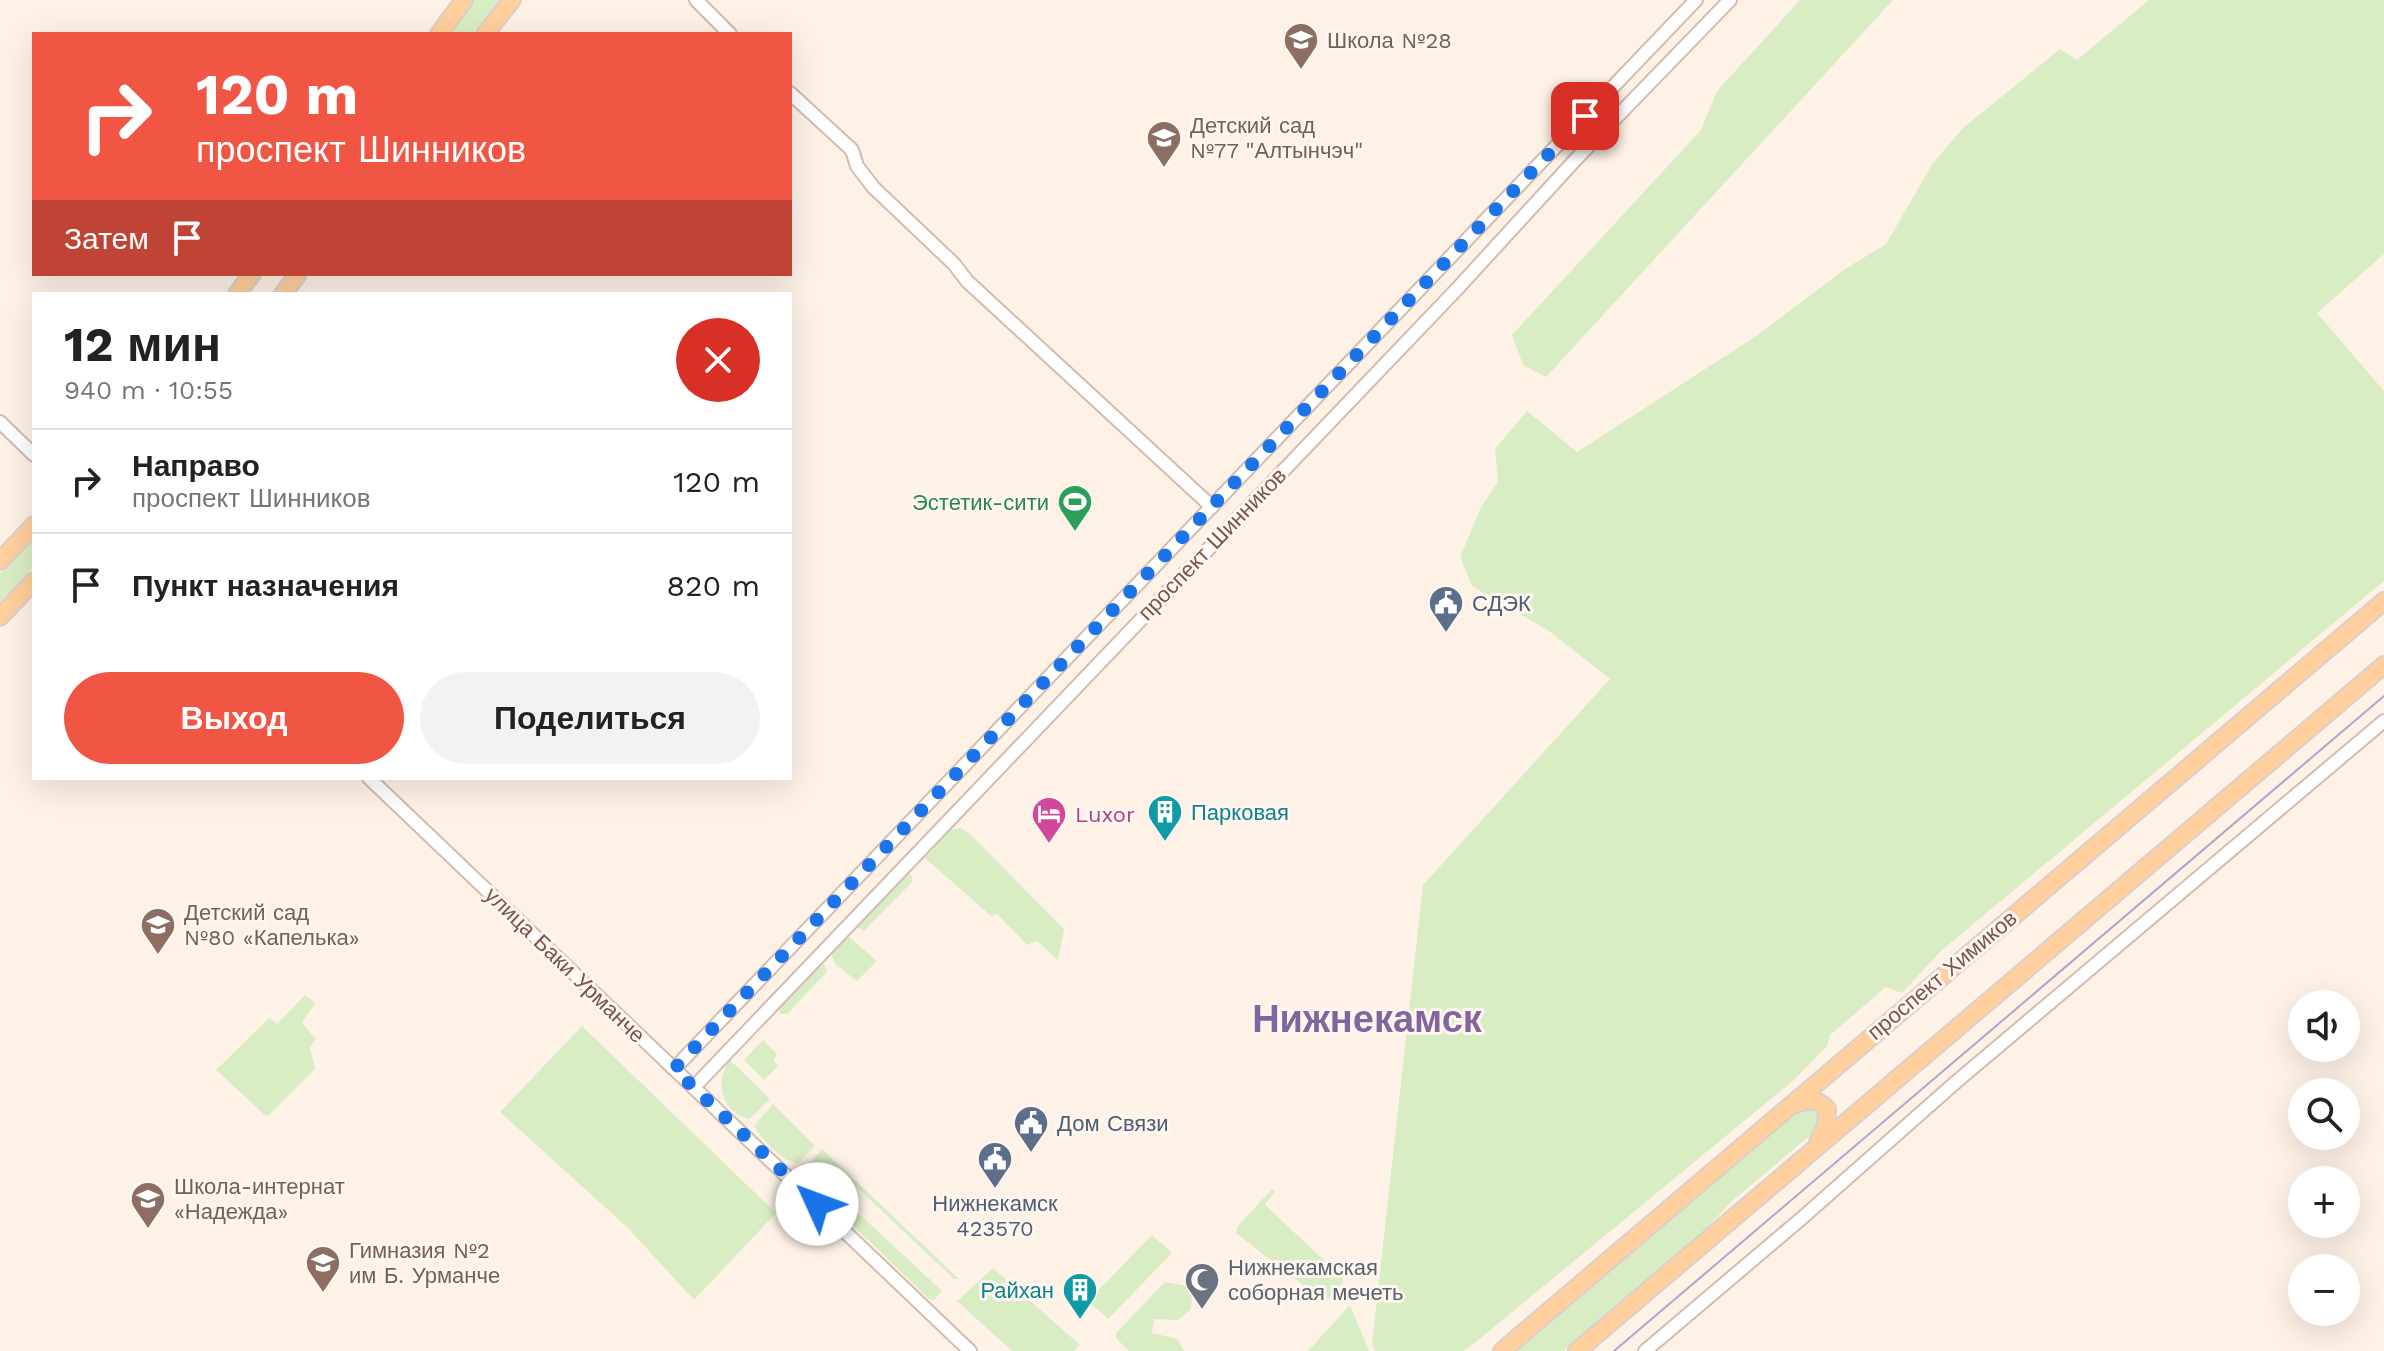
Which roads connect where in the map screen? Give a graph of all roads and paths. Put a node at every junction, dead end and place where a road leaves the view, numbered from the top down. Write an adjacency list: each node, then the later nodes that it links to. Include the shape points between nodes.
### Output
1 (464, 0): 6 (main road)
2 (512, 0): 7 (main road)
3 (696, 0): 8 (street)
4 (1696, 0): 12 (street, проспект Шинников)
5 (1730, 0): 22 (street, проспект Шинников)
6 (440, 32)
7 (487, 32)
8 (728, 32)
9 (792, 95): 12 (street, via 852,150 873,187 967,281)
10 (0, 422): 11 (street)
11 (32, 453)
12 (1212, 507): 21 (street, проспект Шинников)
13 (32, 527): 14 (main road)
14 (0, 561)
15 (32, 583): 17 (main road)
16 (2384, 601): 23 (main road, проспект Химиков)
17 (3, 613)
18 (2384, 665): 24 (main road)
19 (2384, 721): 28 (street)
20 (371, 780): 21 (street, улица Баки Урманче)
21 (674, 1069): 22 (street, улица Баки Урманче)
22 (694, 1087): 25 (street, улица Баки Урманче)
23 (1786, 1108): 24 (main road, via 1816,1101 1827,1109 1826,1127); 26 (main road, проспект Химиков)
24 (1816, 1147): 27 (main road)
25 (970, 1351)
26 (1502, 1351)
27 (1577, 1351)
28 (1645, 1351)

